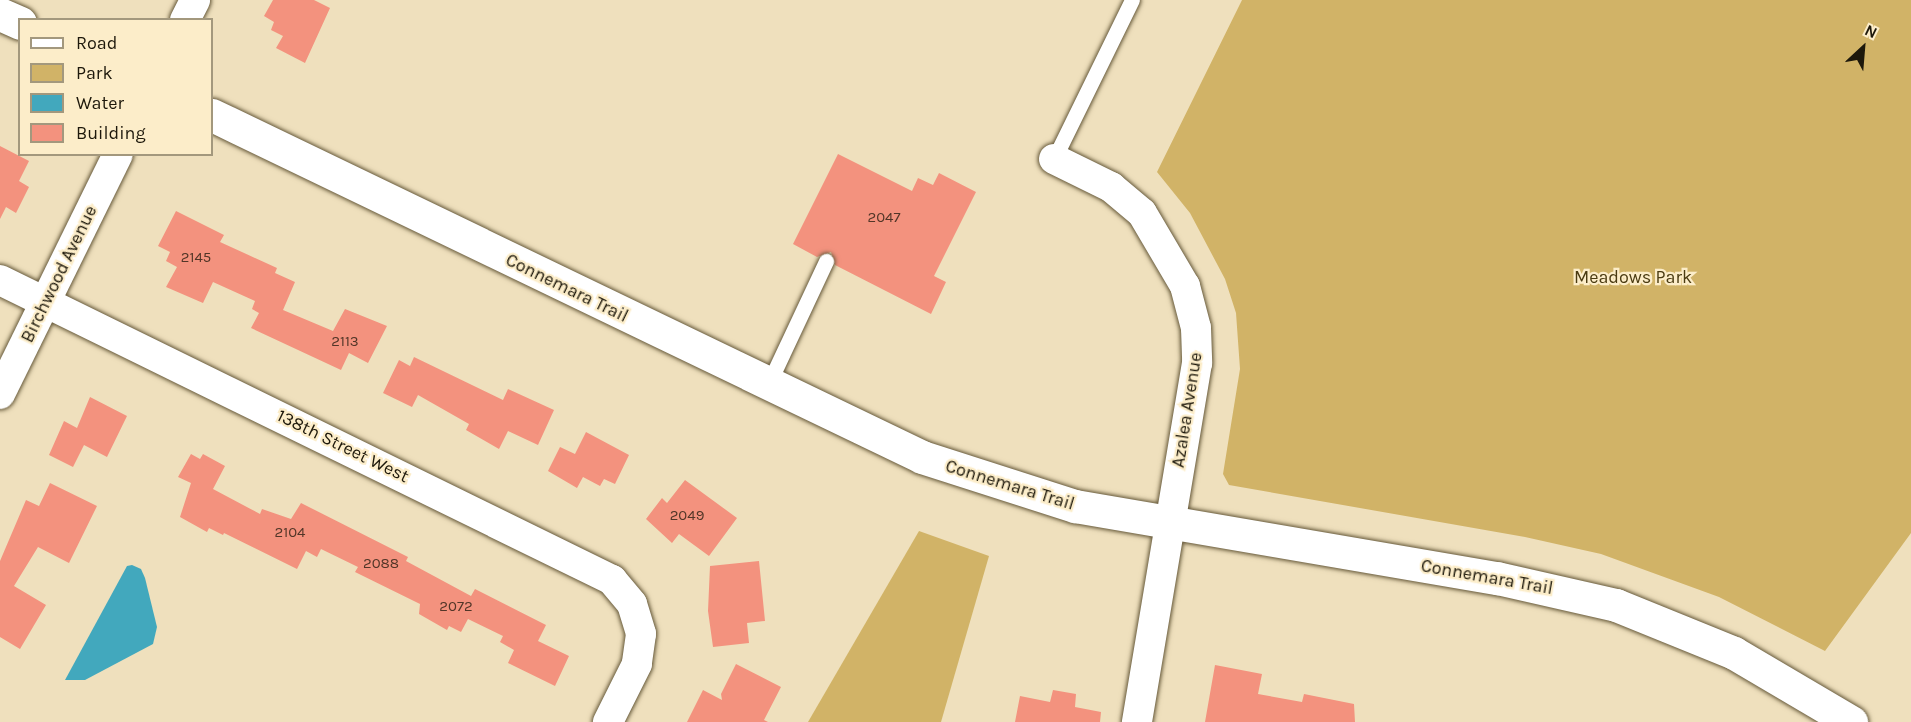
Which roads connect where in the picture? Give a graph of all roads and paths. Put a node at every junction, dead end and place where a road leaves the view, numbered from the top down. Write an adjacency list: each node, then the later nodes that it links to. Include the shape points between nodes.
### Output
1 (195, 0): 4 (street)
2 (1132, 0): 8 (lane)
3 (0, 14): 5 (street)
4 (186, 18)
5 (18, 22)
6 (213, 115): 12 (street, Connemara Trail)
7 (117, 156): 11 (street, Birchwood Avenue)
8 (1054, 159): 14 (street, Azalea Avenue, via 1111,188 1142,213 1157,233 1192,308 1197,363)
9 (826, 261): 12 (lane)
10 (0, 280): 11 (street, 138th Street West)
11 (45, 301): 13 (street, Birchwood Avenue); 15 (street, 138th Street West, via 598,571 622,590 639,620 640,648)
12 (768, 386): 14 (street, Connemara Trail, via 969,475 1075,506)
13 (0, 394)
14 (1170, 524): 16 (street, Azalea Avenue); 17 (street, Connemara Trail, via 1497,578 1616,605 1734,652)
15 (608, 722)
16 (1137, 722)
17 (1851, 722)

